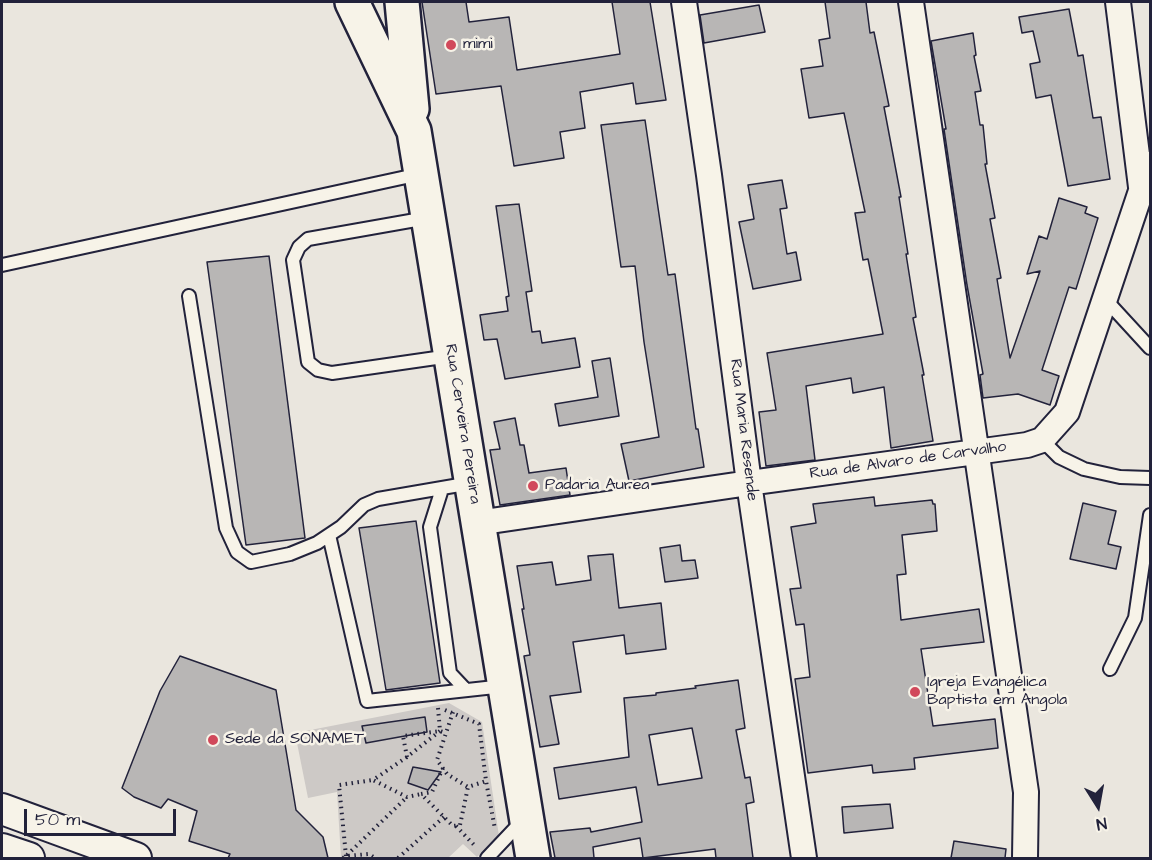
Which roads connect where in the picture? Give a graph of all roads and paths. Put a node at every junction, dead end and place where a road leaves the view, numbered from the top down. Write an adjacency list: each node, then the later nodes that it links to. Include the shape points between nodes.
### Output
1 (352, 2): 6 (main road, Rua Cerveira Pereira)
2 (402, 2): 6 (main road)
3 (684, 2): 19 (street, Rua Maria Resende)
4 (911, 2): 17 (street)
5 (1119, 2): 9 (street)
6 (414, 131): 8 (main road, Rua Cerveira Pereira)
7 (1150, 164): 9 (street)
8 (421, 174): 10 (main road, Rua Cerveira Pereira); 11 (lane)
9 (1142, 190): 13 (street)
10 (428, 218): 15 (main road, Rua Cerveira Pereira); 15 (lane, via 308,239 299,247 293,260 308,362 332,374)
11 (2, 265)
12 (189, 297): 23 (lane, via 226,528 237,552 251,562 290,554)
13 (1105, 299): 14 (lane); 16 (street, via 1067,412)
14 (1150, 348)
15 (451, 356): 20 (main road, Rua Cerveira Pereira)
16 (1042, 440): 17 (street, Rua de Alvaro de Carvalho); 18 (lane, via 1059,457 1084,469 1120,477)
17 (977, 451): 19 (street, Rua de Alvaro de Carvalho); 52 (street, via 1026,792)
18 (1150, 478)
19 (749, 483): 22 (street, Rua de Alvaro de Carvalho); 51 (street, Rua Maria Resende)
20 (456, 486): 22 (main road, Rua Cerveira Pereira); 23 (lane, via 378,499 364,505); 26 (lane, via 430,527 450,673)
21 (1150, 515): 24 (lane, via 1135,618)
22 (477, 523): 25 (main road, Rua Cerveira Pereira)
23 (329, 535): 26 (lane, via 367,701)
24 (1110, 669)
25 (505, 686): 26 (lane); 38 (main road, Rua Cerveira Pereira)
26 (466, 690)
27 (453, 712): 28 (path, via 438,708); 29 (path); 33 (path, via 479,724)
28 (440, 731): 29 (path); 30 (path); 30 (path, via 404,736)
29 (446, 733): 31 (path, via 437,760)
30 (407, 757): 32 (path)
31 (443, 768): 34 (path); 35 (path, via 432,792)
32 (373, 780): 36 (path); 45 (path, via 339,785)
33 (486, 781): 34 (path); 41 (path)
34 (468, 787): 40 (path, via 460,825)
35 (421, 794): 36 (path); 39 (path)
36 (407, 797): 45 (path)
37 (2, 810): 47 (street)
38 (527, 815): 43 (lane); 50 (main road, Rua Cerveira Pereira)
39 (444, 817): 40 (path); 49 (path)
40 (456, 826): 43 (path)
41 (497, 837)
42 (2, 849): 46 (street)
43 (482, 854)
44 (368, 856): 45 (path); 48 (path)
45 (344, 857)
46 (29, 858)
47 (136, 858)
48 (375, 858)
49 (398, 858)
50 (533, 858)
51 (804, 858)
52 (1025, 858)

